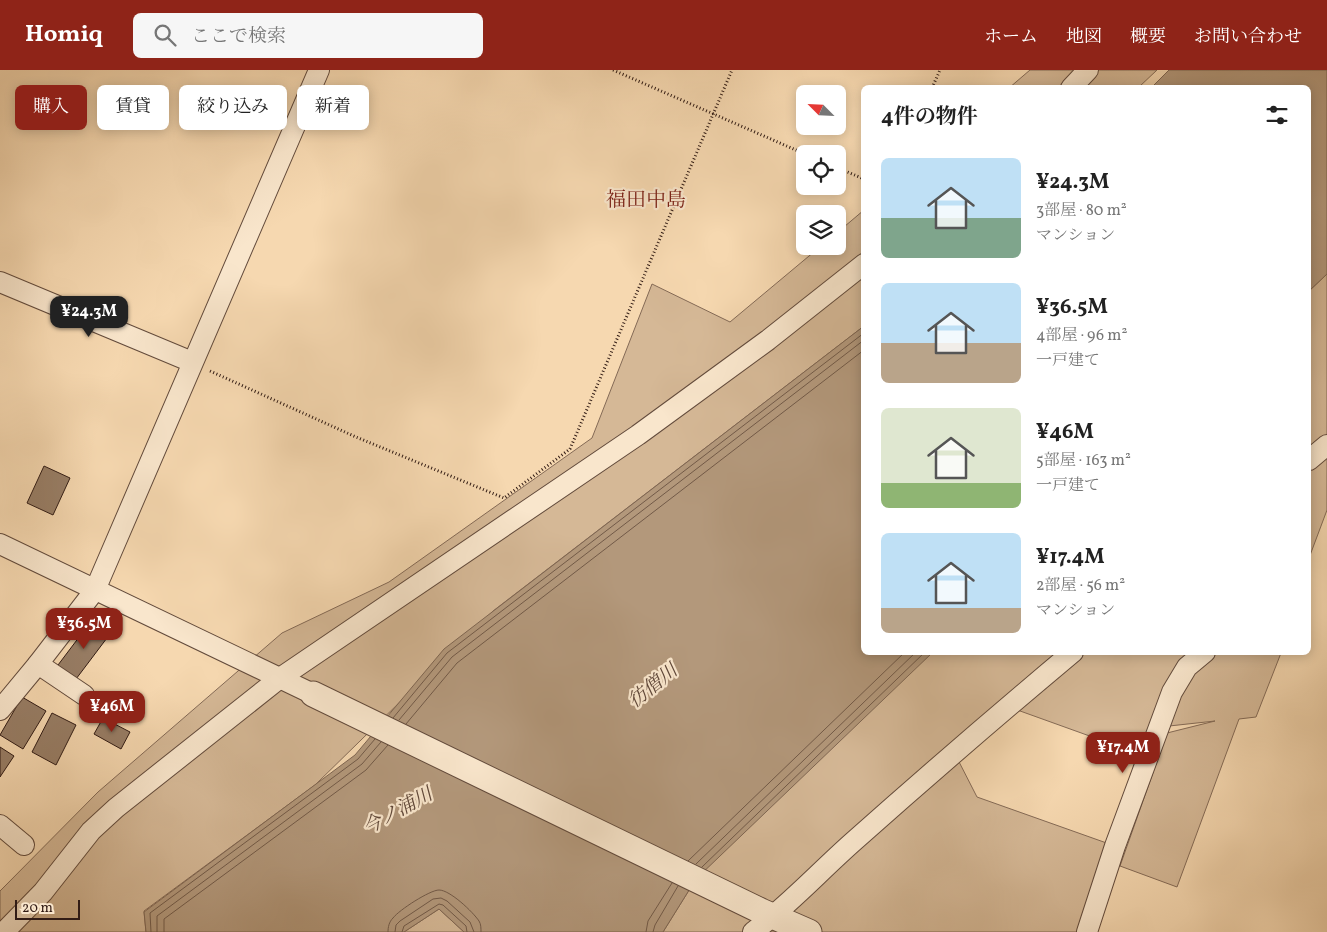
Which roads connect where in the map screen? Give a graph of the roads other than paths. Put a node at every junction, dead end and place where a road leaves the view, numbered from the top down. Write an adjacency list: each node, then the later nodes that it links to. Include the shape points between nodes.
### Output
1 (319, 70): 6 (street)
2 (1088, 70): 3 (street)
3 (1074, 85)
4 (861, 266): 14 (street, via 768,340 638,435)
5 (0, 282): 6 (street)
6 (192, 362): 10 (street)
7 (1327, 445): 8 (street)
8 (1311, 458)
9 (0, 544): 10 (street)
10 (95, 590): 13 (street); 14 (street)
11 (1069, 655): 22 (street)
12 (1202, 655): 25 (street, via 1188,667 1172,692)
13 (38, 664): 16 (street); 17 (street)
14 (280, 678): 15 (street); 19 (street)
15 (313, 694): 22 (street)
16 (84, 695)
17 (0, 710)
18 (0, 825): 20 (street)
19 (91, 831): 21 (street, via 31,892); 23 (street, via 43,892)
20 (24, 846)
21 (0, 917)
22 (763, 920): 24 (street)
23 (4, 932)
24 (809, 932)
25 (1086, 932)

